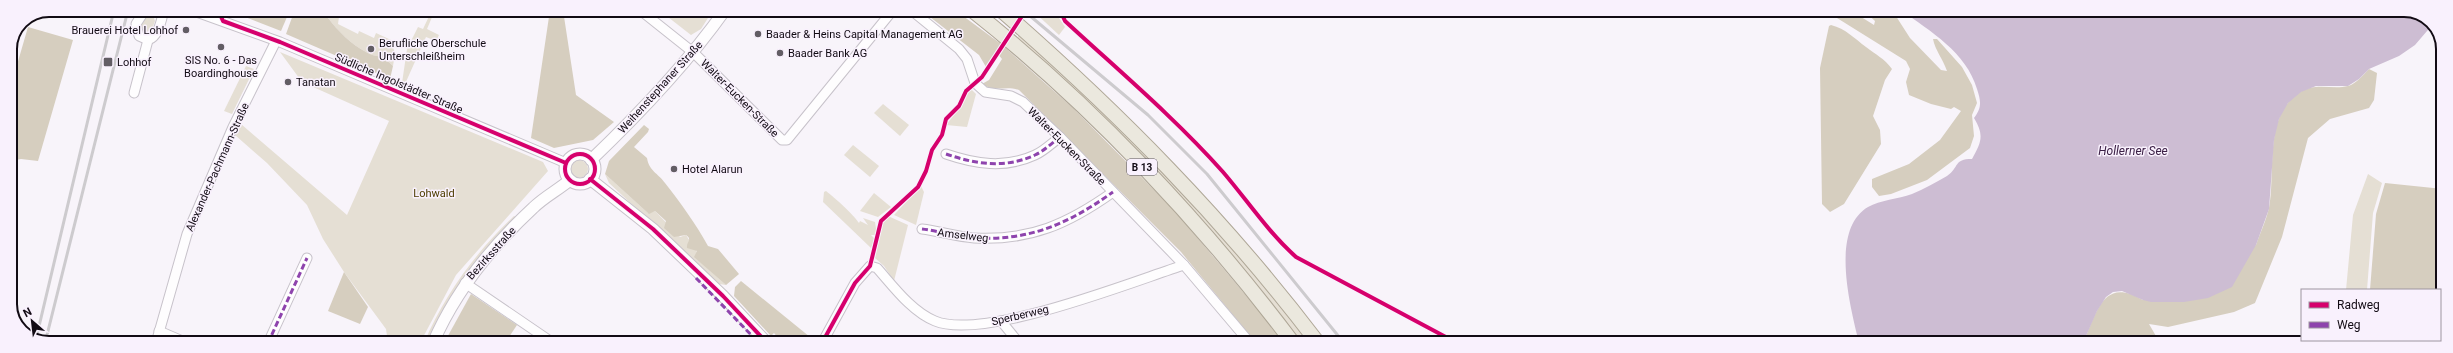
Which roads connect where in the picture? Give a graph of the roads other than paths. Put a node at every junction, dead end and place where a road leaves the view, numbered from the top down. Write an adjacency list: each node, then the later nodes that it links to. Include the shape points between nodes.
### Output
1 (140, 17): 10 (street, via 136,24 139,36)
2 (162, 17): 10 (street, via 157,34)
3 (210, 17): 11 (street, Südliche Ingolstädter Straße)
4 (649, 17): 12 (street)
5 (720, 17): 12 (street, Weihenstephaner Straße)
6 (887, 17): 12 (street, Walter-Eucken-Straße, via 787,140 782,140)
7 (920, 17): 14 (street, Walter-Eucken-Straße, via 959,49 967,59 975,83 985,92 1012,96 1023,102)
8 (980, 17): 36 (main road, B 13, via 1044,72 1128,153 1230,263)
9 (1009, 17): 37 (main road, B 13, via 1094,92 1167,164 1246,253)
10 (148, 40): 13 (street)
11 (276, 41): 17 (street, Südliche Ingolstädter Straße); 26 (street, Alexander-Pachmann-Straße, via 208,182 187,234)
12 (694, 53): 16 (street, Weihenstephaner Straße, via 622,131)
13 (134, 93)
14 (1060, 137): 15 (street, via 1035,155 1000,164 966,162); 20 (street, Walter-Eucken-Straße)
15 (946, 154)
16 (591, 160): 17 (street, via 578,155); 18 (street, via 594,168)
17 (566, 163): 19 (street, via 565,172)
18 (590, 179): 19 (street, via 583,184); 32 (street, via 653,229)
19 (570, 180): 24 (street, Bezirksstraße, via 534,206 490,252)
20 (1113, 192): 21 (street, Amselweg, via 1075,217 1034,233 994,239 972,238); 23 (street, Walter-Eucken-Straße)
21 (922, 229)
22 (307, 258): 29 (street)
23 (1184, 265): 25 (street, Sperberweg, via 1034,314); 35 (street, Walter-Eucken-Straße)
24 (465, 283): 30 (street, Bezirksstraße); 31 (street)
25 (1001, 321): 33 (street, Sperberweg, via 960,326 933,321 905,298 877,268 870,266 855,283); 34 (street)
26 (159, 331): 27 (street, Alexander-Pachmann-Straße); 28 (street)
27 (158, 336)
28 (171, 336)
29 (271, 336)
30 (438, 336)
31 (543, 336)
32 (760, 336)
33 (826, 336)
34 (1013, 336)
35 (1244, 336)
36 (1287, 336)
37 (1312, 336)

